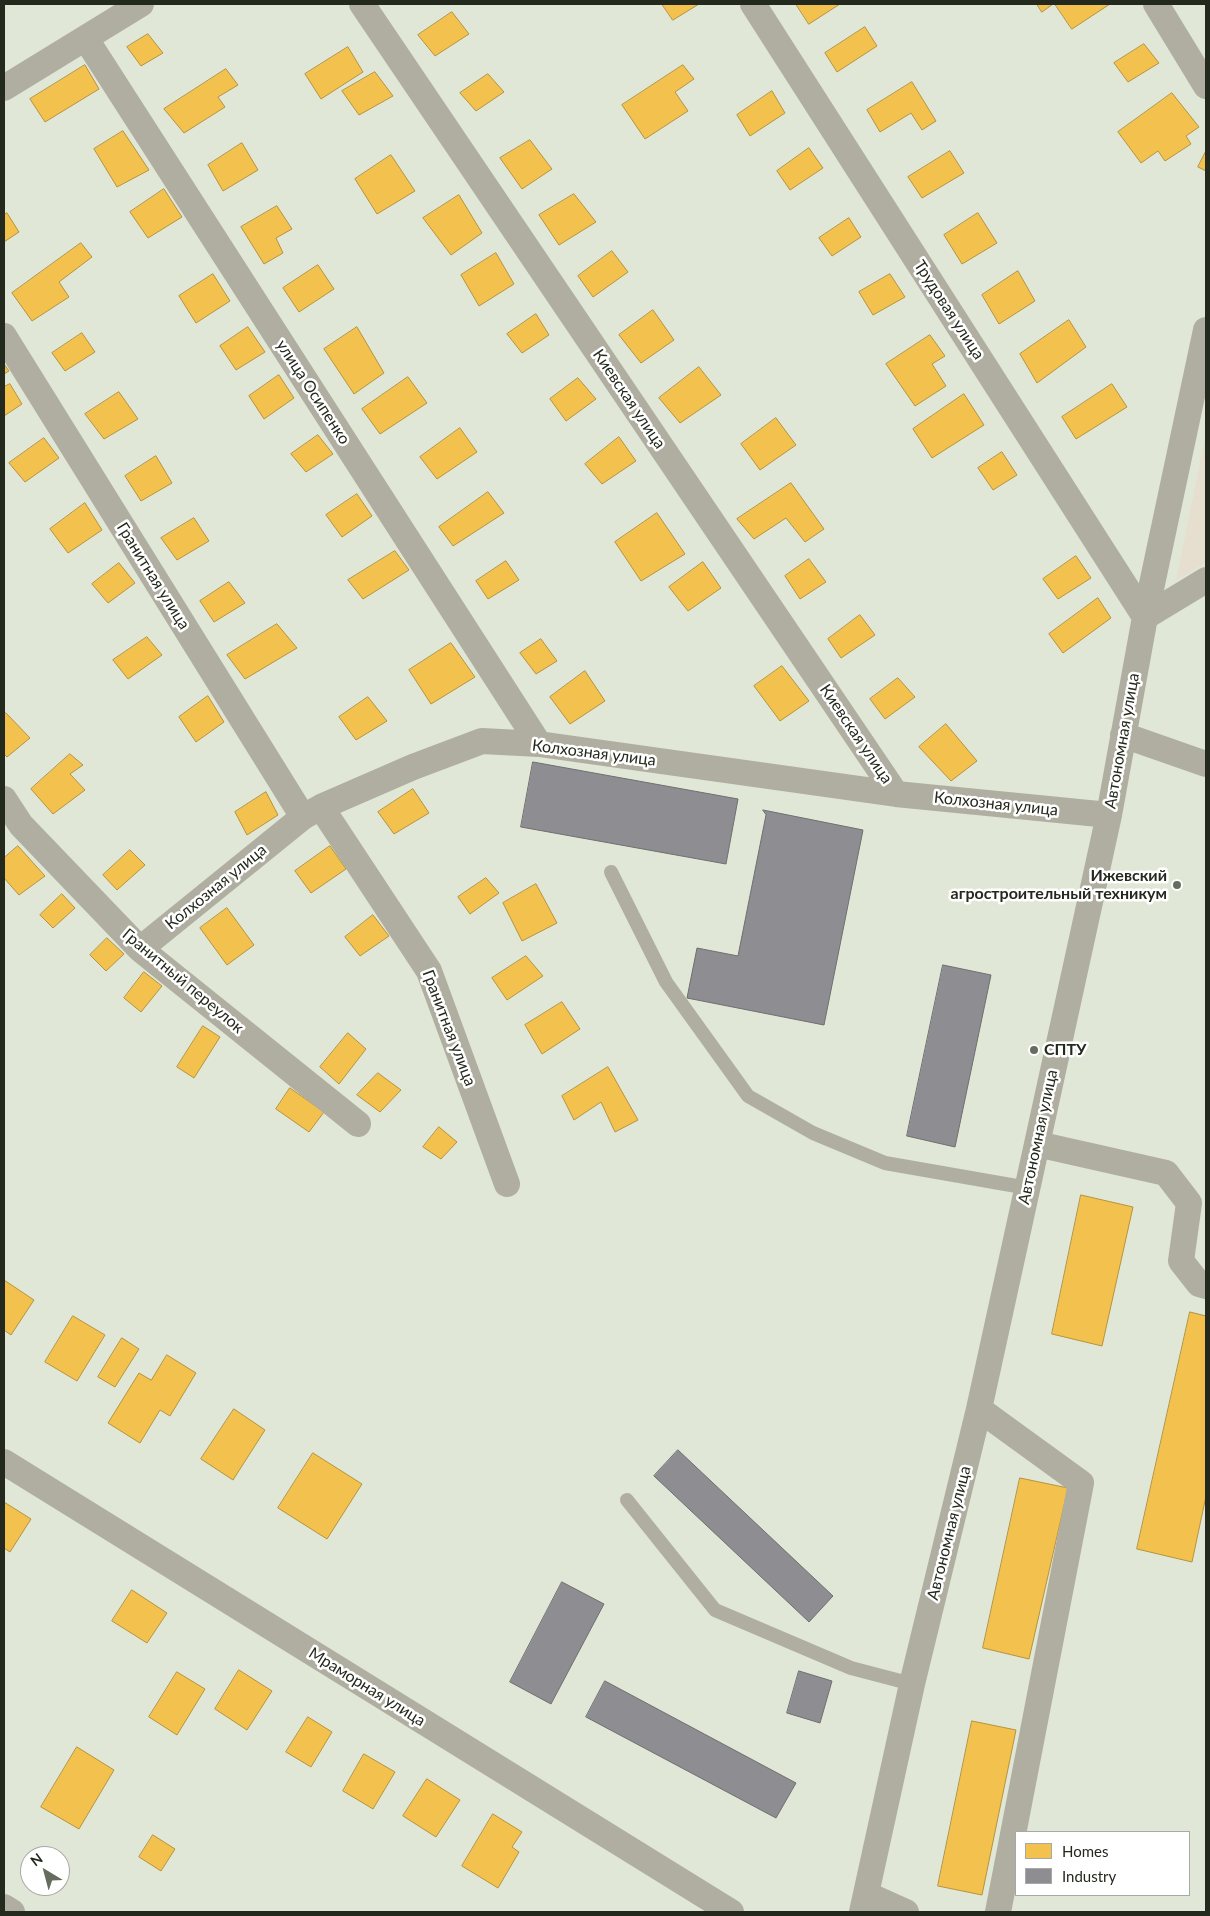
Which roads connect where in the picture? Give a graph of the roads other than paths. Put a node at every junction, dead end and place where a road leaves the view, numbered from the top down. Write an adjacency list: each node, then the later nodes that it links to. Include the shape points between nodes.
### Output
1 (141, 4): 5 (street)
2 (362, 4): 15 (street, Киевская улица)
3 (753, 4): 11 (street, Трудовая улица)
4 (1156, 4): 6 (street)
5 (86, 39): 7 (street); 13 (street, улица Осипенко)
6 (1206, 86)
7 (4, 88)
8 (1206, 330): 11 (street, Автономная улица)
9 (4, 336): 17 (street, Гранитная улица)
10 (1206, 580): 11 (street)
11 (1145, 617): 12 (street, Автономная улица)
12 (1123, 735): 14 (street); 18 (street, Автономная улица)
13 (539, 744): 15 (street, Колхозная улица); 17 (street, Колхозная улица, via 482,741 413,767)
14 (1206, 764)
15 (896, 794): 18 (street, Колхозная улица)
16 (4, 799): 20 (street, Гранитный переулок, via 21,825)
17 (312, 812): 20 (street, Колхозная улица); 23 (street, Гранитная улица, via 429,971)
18 (1108, 815): 22 (street, Автономная улица)
19 (611, 872): 24 (lane, via 666,982 748,1096 813,1133 885,1163)
20 (140, 949): 21 (street, Гранитный переулок)
21 (358, 1124)
22 (1037, 1144): 24 (street, Автономная улица); 25 (street, via 1166,1173 1189,1203 1181,1261 1199,1284)
23 (507, 1184)
24 (1028, 1188): 26 (street, Автономная улица)
25 (1206, 1286)
26 (979, 1410): 29 (street, Автономная улица); 35 (street, via 1081,1483)
27 (4, 1462): 33 (street, Мраморная улица)
28 (627, 1500): 29 (lane, via 716,1610 851,1668)
29 (912, 1684): 30 (street, Автономная улица)
30 (864, 1903): 34 (street)
31 (4, 1907): 32 (street)
32 (12, 1912)
33 (731, 1912)
34 (906, 1912)
35 (998, 1912)

